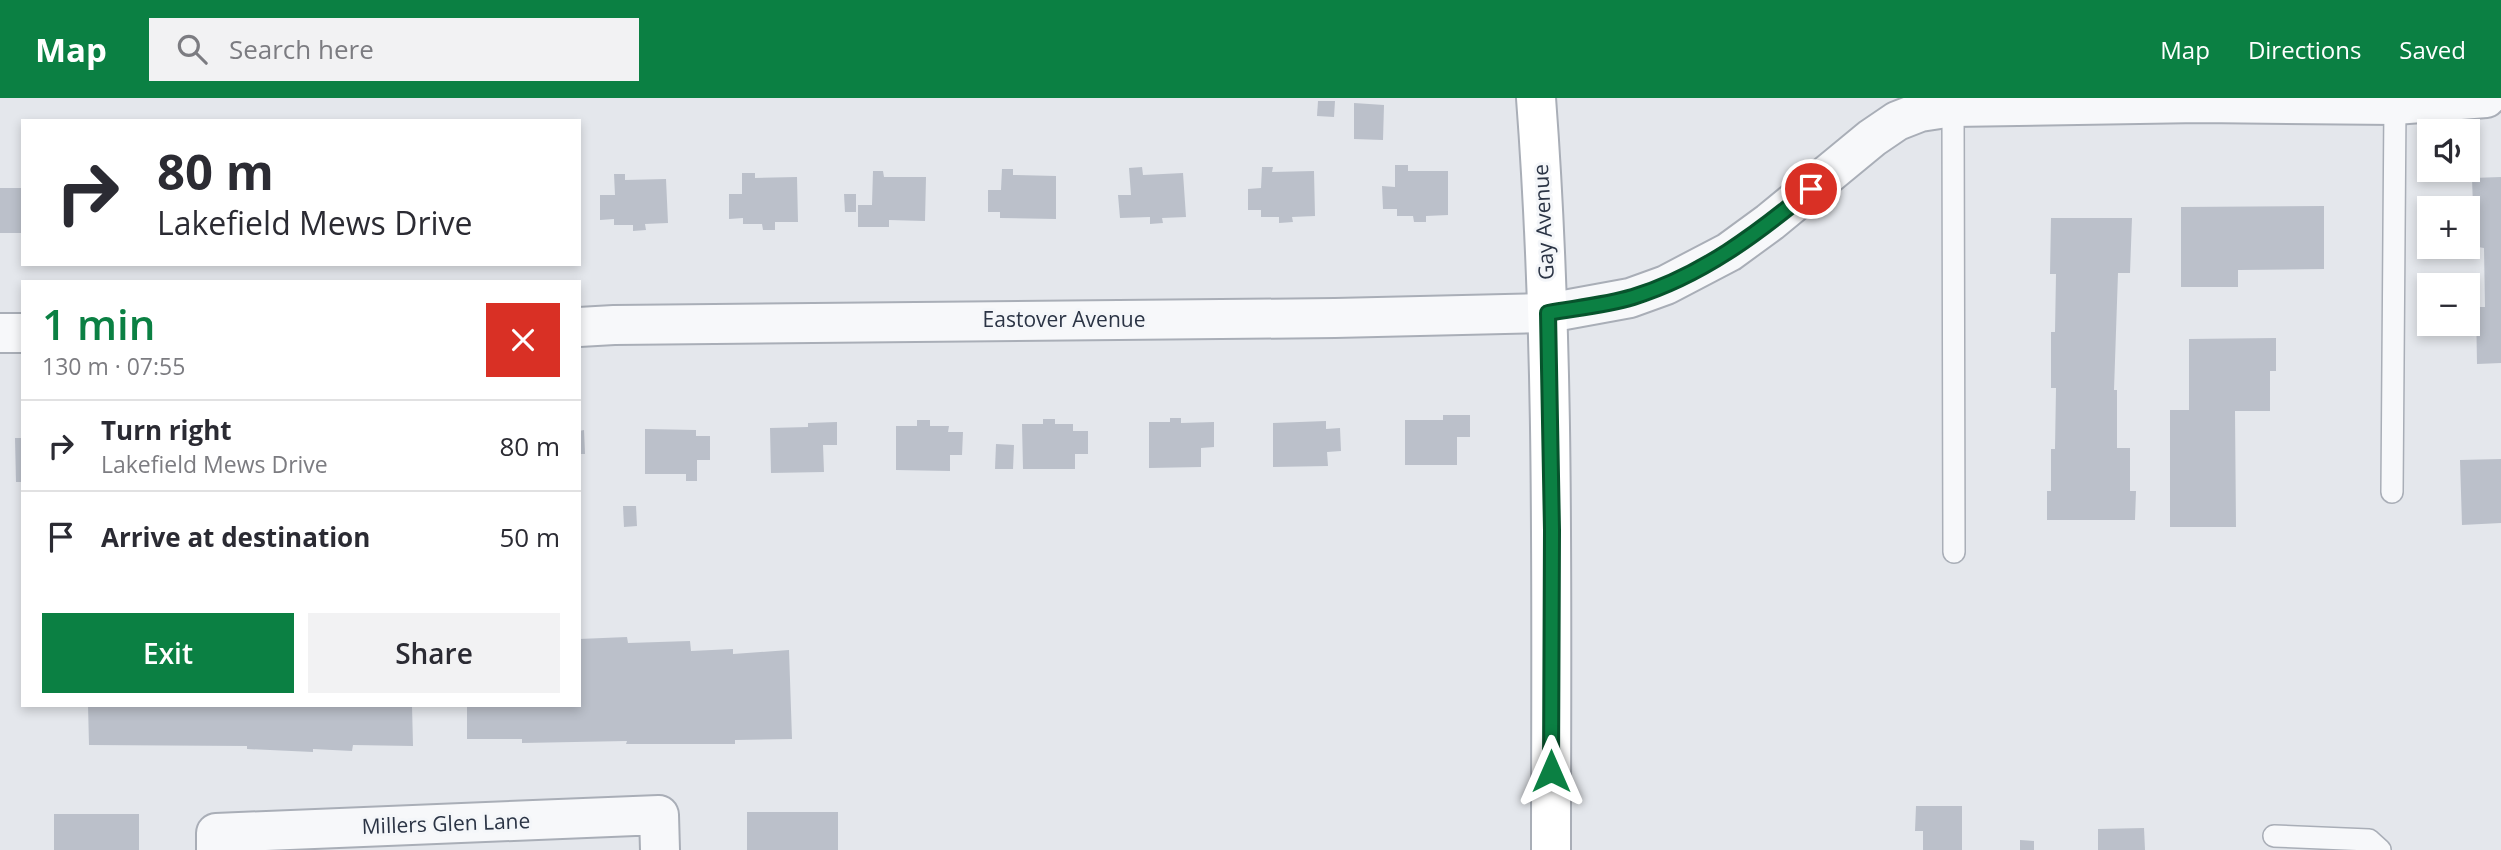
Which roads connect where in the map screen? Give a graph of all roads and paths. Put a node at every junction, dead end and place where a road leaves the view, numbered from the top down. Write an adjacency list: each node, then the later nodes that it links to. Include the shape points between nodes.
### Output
1 (1536, 98): 5 (street, Gay Avenue)
2 (2486, 98): 3 (street, Eastover Avenue)
3 (2395, 105): 4 (street, Eastover Avenue); 9 (lane)
4 (1953, 107): 5 (street, Eastover Avenue, via 1897,121 1729,252 1666,285 1630,298); 10 (lane)
5 (1548, 313): 6 (street, Eastover Avenue); 14 (street, Gay Avenue)
6 (581, 327)
7 (0, 333): 8 (street)
8 (21, 333)
9 (2392, 492)
10 (1954, 552)
11 (2274, 835): 15 (lane, via 2369,840)
12 (216, 850): 13 (street, Millers Glen Lane, via 216,833 659,815)
13 (660, 850)
14 (1551, 850)
15 (2380, 850)

